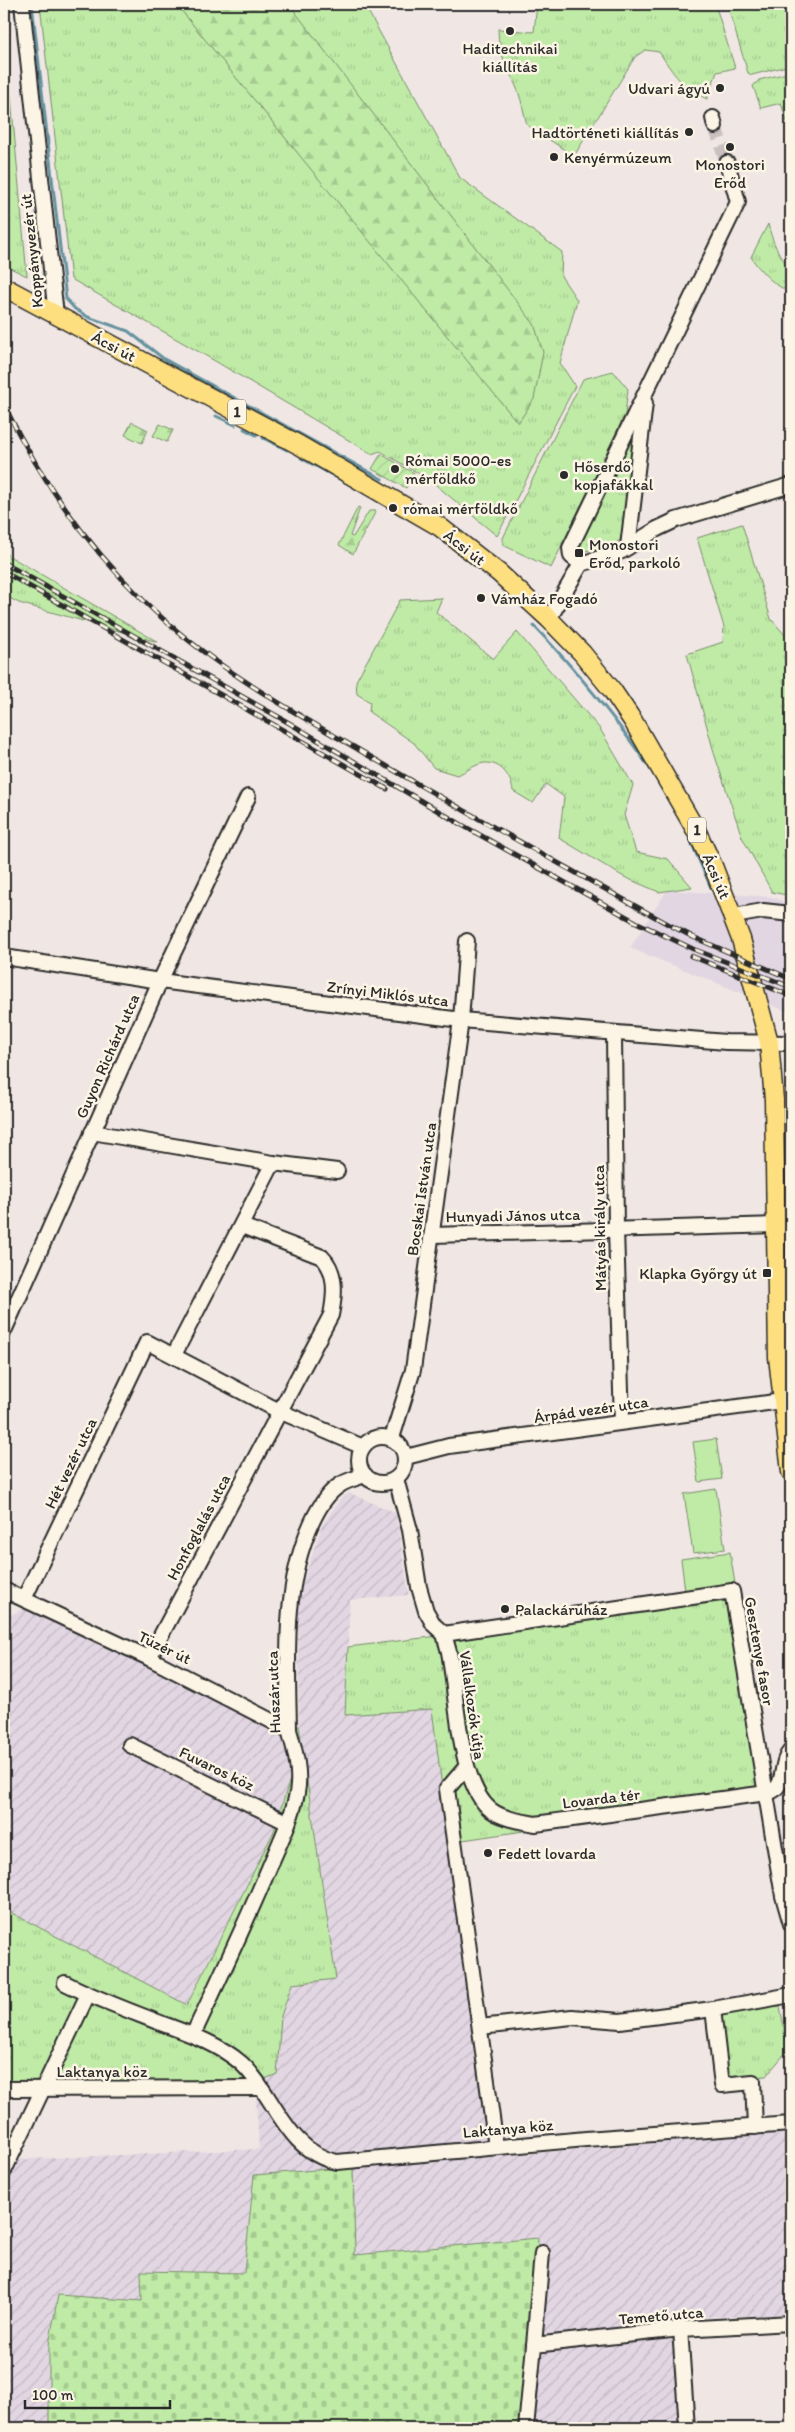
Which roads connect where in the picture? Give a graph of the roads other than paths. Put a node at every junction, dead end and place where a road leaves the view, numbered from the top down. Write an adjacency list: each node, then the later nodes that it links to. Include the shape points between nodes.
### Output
1 (22, 4): 4 (street, Koppányvezér út)
2 (727, 163): 5 (street, via 738,202)
3 (4, 287): 4 (main road, Ácsi út / 1)
4 (56, 315): 11 (main road, Ácsi út / 1, via 417,512 499,573)
5 (647, 393): 6 (street); 7 (street)
6 (626, 434): 7 (street, via 634,431); 10 (street, via 570,548 571,556)
7 (641, 436): 9 (street)
8 (791, 485): 9 (street, via 676,520)
9 (628, 547): 10 (street)
10 (582, 564): 11 (street)
11 (549, 619): 14 (main road, Ácsi út / 1, via 582,653 633,721 697,832)
12 (248, 797): 17 (street, Guyon Richárd utca)
13 (791, 914): 14 (street, via 763,910)
14 (734, 916): 20 (main road, Ácsi út / 1)
15 (467, 941): 18 (street, Bocskai István utca)
16 (4, 957): 17 (street, Zrínyi Miklós utca)
17 (160, 982): 18 (street, Zrínyi Miklós utca); 22 (street, Guyon Richárd utca)
18 (461, 1020): 19 (street, Zrínyi Miklós utca); 28 (street, Bocskai István utca)
19 (614, 1034): 20 (street, Zrínyi Miklós utca); 27 (street, Mátyás király utca)
20 (769, 1042): 21 (street, Zrínyi Miklós utca); 25 (main road, 1)
21 (791, 1043)
22 (92, 1132): 23 (street); 29 (street, Guyon Richárd utca)
23 (273, 1163): 24 (street); 26 (street)
24 (337, 1171)
25 (783, 1223): 27 (street, Hunyadi János utca); 31 (main road, 1)
26 (242, 1226): 30 (street); 33 (street, Honfoglalás utca, via 322,1256 331,1271 335,1292 331,1315)
27 (616, 1230): 28 (street, Hunyadi János utca); 34 (street, Mátyás király utca)
28 (432, 1235): 35 (street, Bocskai István utca, via 413,1370)
29 (4, 1331)
30 (174, 1355): 33 (street); 42 (street, Hét vezér utca, via 147,1342)
31 (785, 1355): 32 (main road, 1)
32 (782, 1400): 34 (street, Árpád vezér utca); 38 (main road, 1)
33 (278, 1411): 36 (street); 44 (street, Honfoglalás utca)
34 (622, 1422): 37 (street, Árpád vezér utca, via 449,1446)
35 (392, 1438): 36 (street, via 376,1438); 37 (street)
36 (363, 1447): 39 (street, via 359,1461)
37 (406, 1457): 40 (street, via 405,1466)
38 (791, 1472)
39 (365, 1475): 40 (street, via 384,1483); 45 (street, Huszár utca, via 339,1485 326,1499 308,1531 296,1567 288,1611)
40 (396, 1479): 43 (street, Vállalkozók útja, via 410,1530 418,1587 426,1612)
41 (4, 1590): 42 (street, Tüzér út)
42 (24, 1600): 44 (street, Tüzér út)
43 (444, 1634): 48 (street, Vállalkozók útja, via 454,1678); 49 (street, Gesztenye fasor, via 732,1591)
44 (148, 1658): 45 (street, Tüzér út)
45 (288, 1730): 50 (street, Huszár utca, via 298,1774 297,1792)
46 (130, 1745): 50 (street, Fuvaros köz)
47 (791, 1750): 49 (street, via 785,1758 780,1785)
48 (466, 1767): 49 (street, Lovarda tér, via 472,1786 492,1811 535,1824); 56 (street, Vállalkozók útja, via 447,1789)
49 (767, 1793): 51 (street, Gesztenye fasor, via 783,1896)
50 (288, 1823): 57 (street, Huszár utca)
51 (791, 1924)
52 (65, 1983): 53 (street, Laktanya köz)
53 (88, 1994): 57 (street, Laktanya köz); 60 (street)
54 (791, 1995): 55 (street)
55 (713, 2009): 56 (street, via 620,2021 572,2017); 62 (street, via 722,2085 753,2082)
56 (480, 2027): 63 (street, Vállalkozók útja)
57 (193, 2036): 58 (street, Laktanya köz, via 225,2051 242,2064)
58 (261, 2088): 60 (street, Laktanya köz); 63 (street, Laktanya köz, via 298,2139 327,2160 337,2162)
59 (4, 2089): 60 (street, Laktanya köz)
60 (42, 2089): 64 (street)
61 (791, 2124): 62 (street, Laktanya köz)
62 (755, 2127): 63 (street, Laktanya köz)
63 (496, 2147)
64 (4, 2171)
65 (542, 2252): 68 (street)
66 (791, 2323): 67 (street, Temető utca)
67 (680, 2329): 68 (street, Temető utca); 70 (street)
68 (534, 2346): 69 (street)
69 (526, 2428)
70 (687, 2428)

